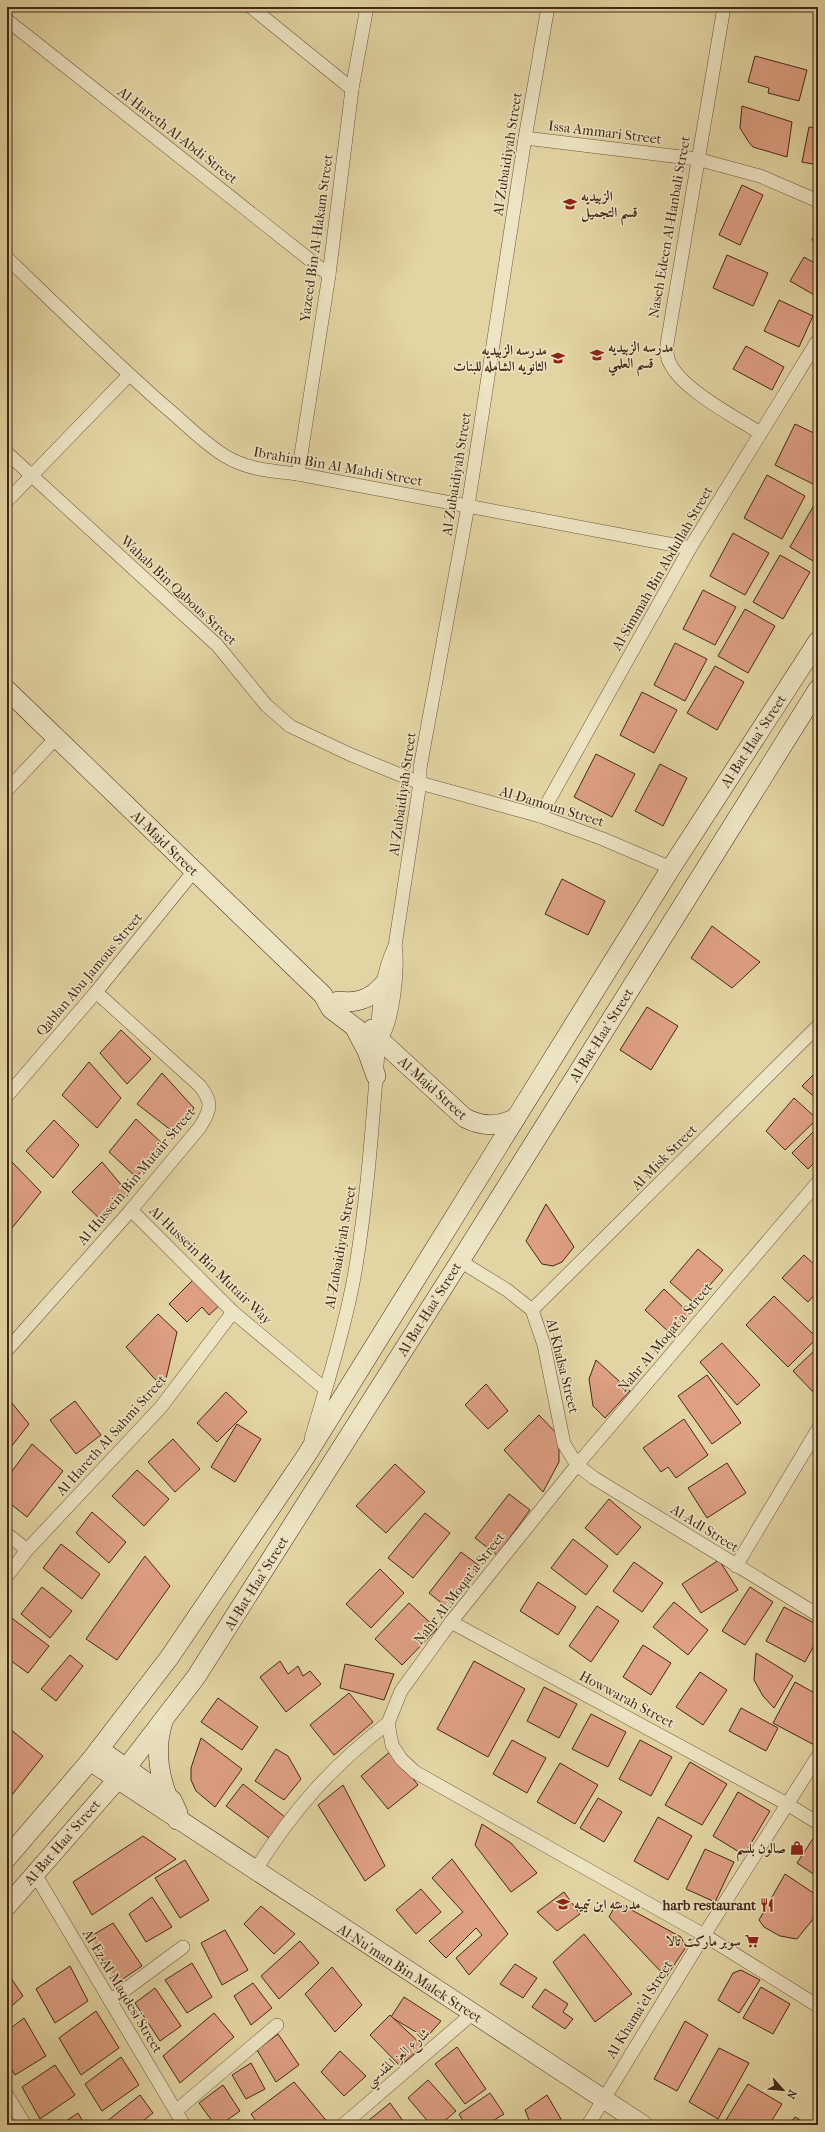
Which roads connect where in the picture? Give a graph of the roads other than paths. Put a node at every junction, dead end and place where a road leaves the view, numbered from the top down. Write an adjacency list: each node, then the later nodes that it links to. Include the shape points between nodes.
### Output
1 (251, 7): 6 (street)
2 (367, 7): 6 (street, Yazeed Bin Al-Hakam Street)
3 (548, 7): 7 (street, Al-Zubaidiyah Street)
4 (724, 7): 8 (street, Naseh Edeen Al-Hanbali Street)
5 (7, 20): 11 (street, Al-Hareth Al-Abdi Street)
6 (352, 89): 11 (street, Yazeed Bin Al-Hakam Street)
7 (525, 138): 8 (street, Issa Ammari Street); 19 (street, Al-Zubaidiyah Street)
8 (697, 159): 9 (street, Issa Ammari Street, via 760,176); 14 (street, Naseh Edeen Al-Hanbali Street, via 668,326 668,358 679,377 693,390)
9 (818, 201)
10 (7, 258): 13 (street, Ibrahim Bin Al-Mahdi Street)
11 (329, 275): 16 (street, Yazeed Bin Al-Hakam Street)
12 (818, 340): 14 (street, Al-Simmah Bin Abdullah Street)
13 (129, 375): 16 (street, Ibrahim Bin Al-Mahdi Street, via 226,457 260,470); 17 (street)
14 (760, 433): 20 (street, Al-Simmah Bin Abdullah Street)
15 (7, 453): 17 (street, Wahab Bin Qabous Street)
16 (298, 474): 19 (street, Ibrahim Bin Al-Mahdi Street)
17 (32, 475): 18 (street); 25 (street, Wahab Bin Qabous Street, via 217,645 266,705 290,726)
18 (7, 501)
19 (468, 506): 20 (street, Ibrahim Bin Al-Mahdi Street); 25 (street, Al-Zubaidiyah Street, via 420,768)
20 (690, 548): 27 (street, Al-Simmah Bin Abdullah Street)
21 (818, 641): 28 (street, Al-Bat-Haa’ Street)
22 (818, 689): 30 (street, Al-Bat-Haa’ Street)
23 (7, 690): 24 (street, Al-Majd Street)
24 (56, 738): 26 (street); 29 (street, Al-Majd Street)
25 (420, 784): 27 (street, Al-Damoun Street); 31 (street, Al-Zubaidiyah Street)
26 (7, 790)
27 (540, 816): 28 (street, Al-Damoun Street, via 597,836)
28 (671, 868): 30 (street); 40 (street, Al-Bat-Haa’ Street)
29 (194, 871): 33 (street, Qablan Abu Jamous Street); 34 (street, Al-Majd Street)
30 (695, 882): 43 (street, Al-Bat-Haa’ Street)
31 (395, 946): 32 (street, Al-Zubaidiyah Street, via 388,960); 37 (street, Al-Zubaidiyah Street, via 397,970 387,1030)
32 (384, 984): 34 (street, via 377,992 359,1002 348,1003); 37 (street, Al-Zubaidiyah Street, via 378,1023)
33 (96, 992): 39 (street, Qablan Abu Jamous Street); 42 (street, Al-Hussein Bin Mutair Street, via 200,1086 208,1097 210,1106 200,1127)
34 (330, 998): 36 (street, Al-Majd Street, via 331,1009); 37 (street, Al-Majd Street, via 373,1031)
35 (818, 1026): 44 (street, Al-Misk Street)
36 (354, 1027): 37 (street, Al-Majd Street, via 372,1039); 38 (street, via 367,1051)
37 (379, 1039): 38 (street, Al-Zubaidiyah Street); 40 (street, Al-Majd Street, via 465,1118 475,1123 496,1126)
38 (376, 1076): 47 (street, Al-Zubaidiyah Street, via 366,1200 355,1273)
39 (7, 1096)
40 (516, 1118): 49 (street, Al-Bat-Haa’ Street)
41 (818, 1182): 50 (street, Nahr Al-Moqat'a Street)
42 (131, 1210): 45 (street, Al-Hussein Bin Mutair Way); 46 (street, Al-Hussein Bin Mutair Street)
43 (460, 1261): 44 (street, Al-Khalsa Street, via 507,1290); 57 (street, Al-Bat-Haa’ Street, via 196,1677)
44 (532, 1310): 50 (street, Al-Khalsa Street, via 544,1345 564,1444)
45 (233, 1312): 47 (street, Al-Hussein Bin Mutair Way); 52 (street, Al-Hareth Al-Sahmi Street, via 161,1407)
46 (7, 1350)
47 (325, 1389): 49 (street, Al-Zubaidiyah Street)
48 (818, 1429): 53 (street)
49 (306, 1456): 59 (street, Al-Bat-Haa’ Street, via 169,1658)
50 (577, 1465): 53 (street, Al-Adl Street); 56 (street, Nahr Al-Moqat'a Street)
51 (7, 1534): 52 (street)
52 (27, 1550): 54 (street, Al-Hareth Al-Sahmi Street)
53 (736, 1566): 55 (street, Al-Adl Street)
54 (7, 1576)
55 (818, 1615)
56 (451, 1622): 58 (street, Nahr Al-Moqat'a Street, via 401,1691); 63 (street, Howwarah Street)
57 (164, 1719): 61 (street, Al-Bat-Haa’ Street); 62 (street, via 160,1731 158,1757 159,1770)
58 (388, 1723): 67 (street, via 352,1752 314,1789 273,1842); 70 (street, via 392,1745 401,1759 415,1772)
59 (94, 1755): 61 (street, Al-Nu'man Bin Malek Street); 66 (street, Al-Bat-Haa’ Street)
60 (818, 1756): 63 (street, Al-Khama'el Street)
61 (122, 1774): 62 (street, Al-Nu'man Bin Malek Street); 64 (street, Al-Nu'man Bin Malek Street); 68 (street, Al-Bat-Haa’ Street)
62 (167, 1795): 64 (street, Al-Nu'man Bin Malek Street, via 176,1806)
63 (787, 1804): 65 (street, Howwarah Street); 70 (street, Al-Khama'el Street)
64 (177, 1820): 67 (street, Al-Nu'man Bin Malek Street)
65 (818, 1823)
66 (7, 1858)
67 (255, 1871): 74 (street, Al-Nu'man Bin Malek Street)
68 (35, 1874): 69 (street, Al-Bat-Haa’ Street); 72 (street, Al-Ez Al-Maqdesi Street)
69 (7, 1906)
70 (704, 1935): 73 (street); 77 (street, Al-Khama'el Street)
71 (183, 1947): 72 (street)
72 (110, 2000): 78 (street, Al-Ez Al-Maqdesi Street)
73 (818, 2006)
74 (472, 2014): 77 (street, Al-Nu'man Bin Malek Street); 81 (street, شارع العز المقدسي)
75 (277, 2025): 78 (street)
76 (7, 2095): 79 (street)
77 (602, 2099): 82 (street, Al-Khama'el Street); 83 (street, Al-Nu'man Bin Malek Street)
78 (176, 2111): 80 (street, Al-Ez Al-Maqdesi Street)
79 (25, 2125)
80 (184, 2125)
81 (343, 2125)
82 (588, 2125)
83 (643, 2125)

